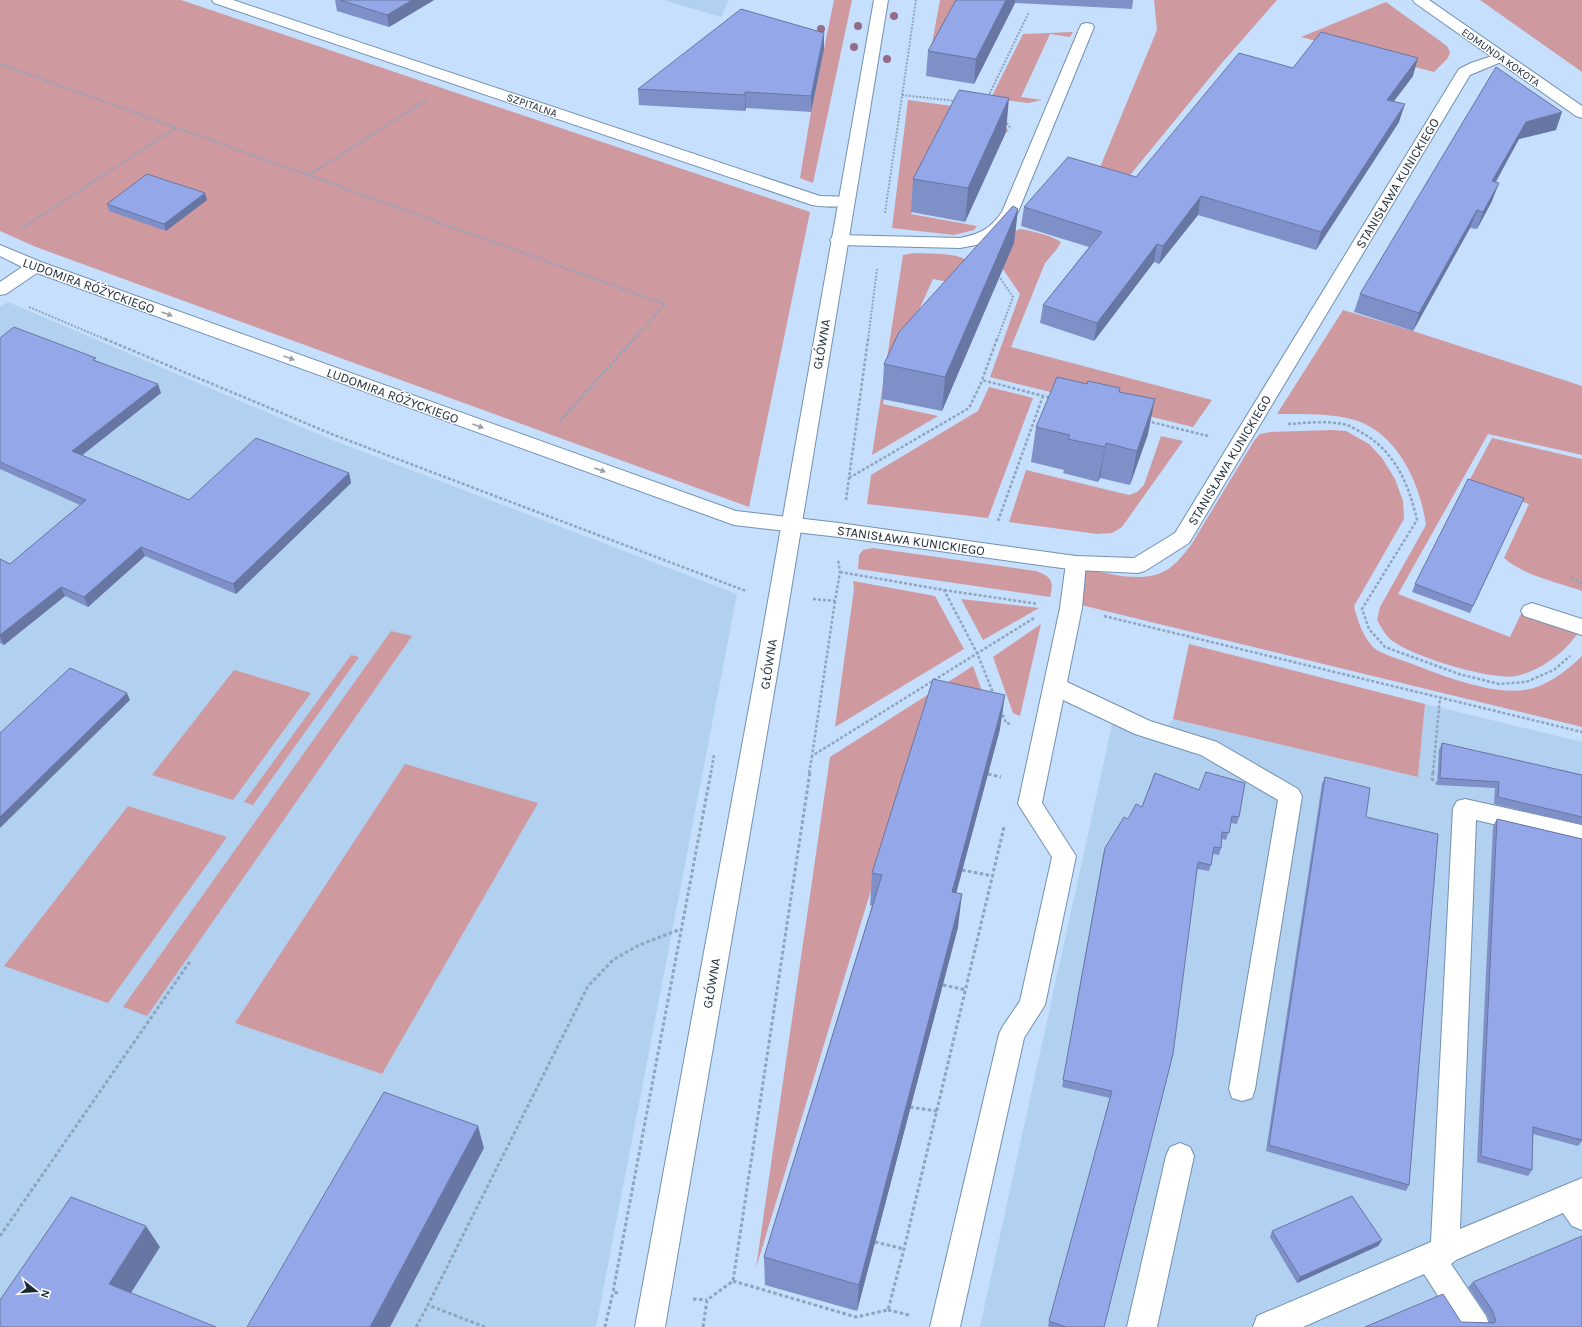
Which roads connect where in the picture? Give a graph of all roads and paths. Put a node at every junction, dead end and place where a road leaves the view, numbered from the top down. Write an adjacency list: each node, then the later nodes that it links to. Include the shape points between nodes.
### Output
1 (219, 0): 17 (street, SZPITALNA, via 818,201)
2 (881, 0): 17 (street, GŁÓWNA)
3 (1420, 0): 6 (street, EDMUNDA KOKOTA)
4 (1029, 12): 10 (path)
5 (1087, 26): 20 (street, via 1010,212 1000,227)
6 (1501, 57): 12 (street, EDMUNDA KOKOTA); 30 (street, STANISŁAWA KUNICKIEGO, via 1464,72)
7 (0, 64): 14 (path)
8 (902, 95): 11 (path)
9 (429, 98): 16 (path)
10 (988, 98)
11 (962, 102)
12 (1582, 113)
13 (1002, 117): 15 (path)
14 (177, 128): 16 (path); 18 (path)
15 (1013, 135)
16 (309, 176): 29 (path, via 665,304)
17 (846, 201): 19 (street, GŁÓWNA)
18 (16, 232)
19 (839, 240): 20 (street, via 960,243); 33 (street, GŁÓWNA)
20 (973, 241): 25 (path, via 1013,297)
21 (0, 250): 22 (street, LUDOMIRA RÓŻYCKIEGO)
22 (35, 266): 23 (street); 33 (street, LUDOMIRA RÓŻYCKIEGO, one-way to 33, via 734,518)
23 (0, 290)
24 (27, 306): 40 (path, via 334,435)
25 (982, 380): 26 (path); 32 (path, via 969,408)
26 (1043, 396): 27 (path); 34 (path)
27 (1058, 399)
28 (1140, 420): 31 (path, via 1208,436)
29 (557, 425)
30 (1250, 426): 35 (street, STANISŁAWA KUNICKIEGO, via 1182,538 1138,566); 47 (path, via 1311,423 1346,425 1372,439 1393,458 1411,495 1417,520 1362,609 1369,629 1385,647 1459,674 1500,684 1526,682 1554,670)
31 (1212, 430)
32 (848, 478)
33 (791, 524): 35 (street, STANISŁAWA KUNICKIEGO); 77 (street, GŁÓWNA)
34 (996, 526)
35 (1076, 563): 43 (street)
36 (840, 572): 39 (path)
37 (1571, 578): 38 (path)
38 (1582, 583)
39 (944, 590): 42 (path); 48 (path)
40 (746, 592)
41 (836, 601): 56 (path)
42 (1046, 605)
43 (1071, 608): 49 (street); 50 (path)
44 (1532, 611): 46 (street)
45 (1035, 618): 48 (path)
46 (1582, 627)
47 (1574, 652)
48 (977, 653): 51 (path); 56 (path)
49 (1054, 686): 66 (street, via 1143,728 1209,748 1290,796); 86 (street, via 1030,804 1064,856 1032,1006 1012,1034)
50 (1440, 697): 54 (path); 57 (path, via 1432,779)
51 (998, 702)
52 (1000, 709): 53 (path, via 1006,723)
53 (1014, 724)
54 (1582, 732)
55 (716, 748): 62 (path)
56 (812, 756): 75 (path)
57 (1465, 808): 59 (street); 74 (street)
58 (1005, 824): 61 (path)
59 (1582, 835)
60 (962, 870): 61 (path)
61 (993, 876): 65 (path)
62 (681, 929): 76 (path); 79 (path, via 639,945 613,960 588,986)
63 (191, 960): 71 (path)
64 (943, 985): 65 (path)
65 (966, 990): 68 (path)
66 (1242, 1088)
67 (910, 1107): 68 (path)
68 (937, 1111): 73 (path)
69 (1180, 1156): 87 (street)
70 (1577, 1201): 74 (street)
71 (0, 1236)
72 (875, 1242): 73 (path)
73 (904, 1249): 75 (path, via 888,1310 856,1317)
74 (1437, 1255): 80 (street); 88 (street)
75 (733, 1281): 78 (path)
76 (613, 1292): 77 (path); 83 (path)
77 (655, 1297): 78 (path); 84 (street, GŁÓWNA)
78 (707, 1300): 85 (path)
79 (428, 1305): 81 (path); 82 (path)
80 (1281, 1325)
81 (416, 1327)
82 (485, 1327)
83 (605, 1327)
84 (650, 1327)
85 (703, 1327)
86 (945, 1327)
87 (1142, 1327)
88 (1475, 1327)

